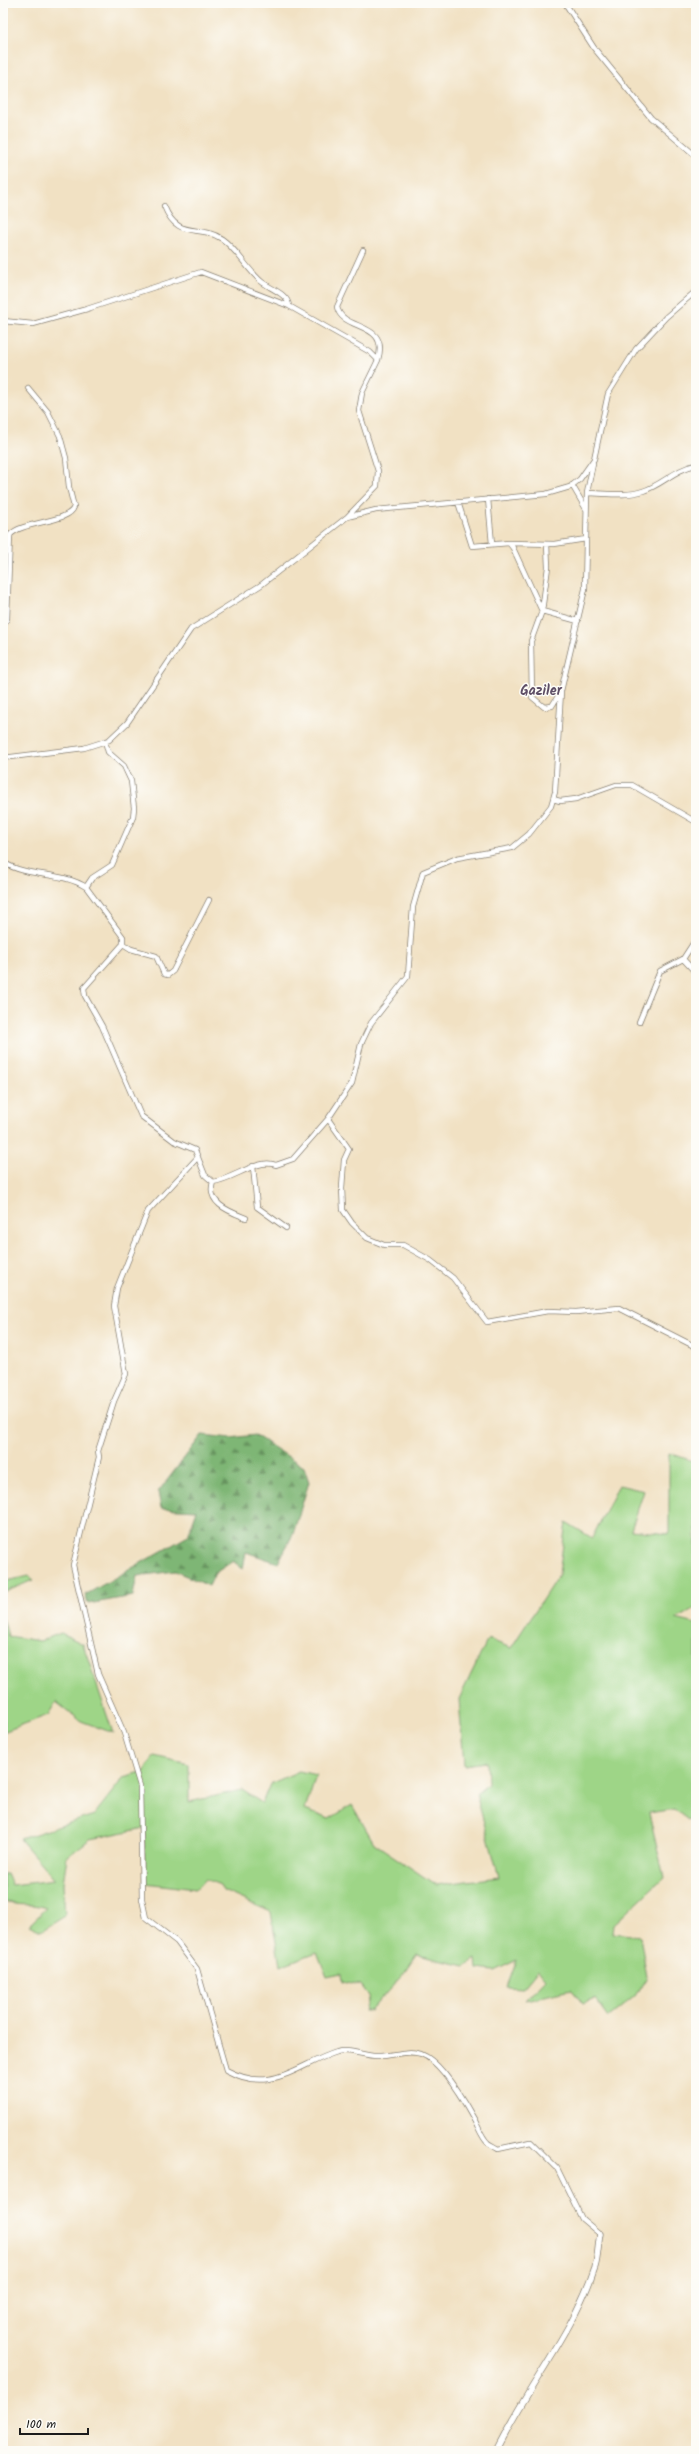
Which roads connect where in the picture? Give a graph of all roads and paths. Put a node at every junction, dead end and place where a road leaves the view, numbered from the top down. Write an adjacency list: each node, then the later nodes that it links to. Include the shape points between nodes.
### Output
1 (565, 3): 2 (street, via 594,48 651,118)
2 (696, 156)
3 (164, 206): 6 (street, via 171,220 180,228 212,235 225,242 258,278 284,296)
4 (363, 250): 8 (street, via 337,310 341,315 376,335 380,346)
5 (696, 291): 10 (street, via 636,348 608,394)
6 (289, 306): 7 (street, via 201,272 33,324); 8 (street, via 370,352)
7 (3, 321)
8 (378, 360): 17 (street, via 362,393 359,411 378,471 376,486)
9 (28, 388): 24 (street, via 48,412 60,436 74,507 69,514 21,528 10,535 7,619)
10 (594, 459): 12 (street); 13 (street)
11 (696, 465): 13 (street, via 675,472 644,491 627,494)
12 (572, 486): 14 (street, via 546,494); 16 (street)
13 (587, 493): 16 (street)
14 (488, 499): 15 (street); 20 (street)
15 (458, 502): 17 (street, via 376,510); 20 (street, via 472,546)
16 (586, 509): 18 (street)
17 (347, 517): 26 (street, via 261,585 191,629 127,724)
18 (586, 539): 21 (street); 23 (street, via 585,589)
19 (509, 543): 20 (street); 21 (street); 22 (street)
20 (492, 544)
21 (547, 544): 22 (street, via 548,567)
22 (542, 612): 23 (street); 25 (street, via 531,640 530,691 532,698 544,707 552,706)
23 (578, 621): 25 (street)
24 (3, 624)
25 (561, 691): 28 (street)
26 (105, 741): 27 (street, via 84,748); 31 (street, via 108,752 124,766 131,781 134,812 112,864 92,878)
27 (3, 758)
28 (553, 799): 29 (street, via 576,799 616,785 632,785); 38 (street, via 551,806 529,834 512,848 457,858 423,872 413,906 408,976 371,1023 361,1044 352,1083)
29 (696, 822)
30 (3, 862): 31 (street, via 14,869 58,875)
31 (86, 887): 34 (street, via 122,937)
32 (209, 900): 34 (street, via 173,971 168,975 164,974 156,956)
33 (696, 938): 35 (street)
34 (123, 944): 39 (street, via 84,988 85,996 102,1026 141,1116 174,1141 195,1150)
35 (683, 959): 36 (street); 37 (street, via 660,971)
36 (696, 973)
37 (640, 1022)
38 (328, 1119): 40 (street, via 293,1159 276,1165 268,1162); 44 (street, via 349,1149 344,1160 342,1188 343,1210 352,1223 367,1238 384,1245 403,1245 430,1260 453,1278 487,1322 548,1311 576,1312 619,1308)
39 (198, 1157): 41 (street, via 205,1175); 45 (street, via 148,1211 116,1288 114,1306 126,1374 114,1401 98,1451 99,1458 73,1565 98,1674 124,1733 140,1786 142,1899 146,1918 177,1942 197,1969 226,2070 241,2078 261,2080 294,2073 339,2051 377,2056 397,2053 421,2054 434,2063 448,2080 469,2109 487,2142 498,2149 531,2142 546,2154 557,2168 582,2219)
40 (253, 1166): 41 (street, via 227,1180); 43 (street, via 257,1207)
41 (213, 1182): 42 (street, via 211,1187 214,1198 223,1208)
42 (246, 1218)
43 (286, 1228)
44 (696, 1346)
45 (600, 2234): 46 (street, via 596,2266 569,2328 539,2374)
46 (496, 2451)

